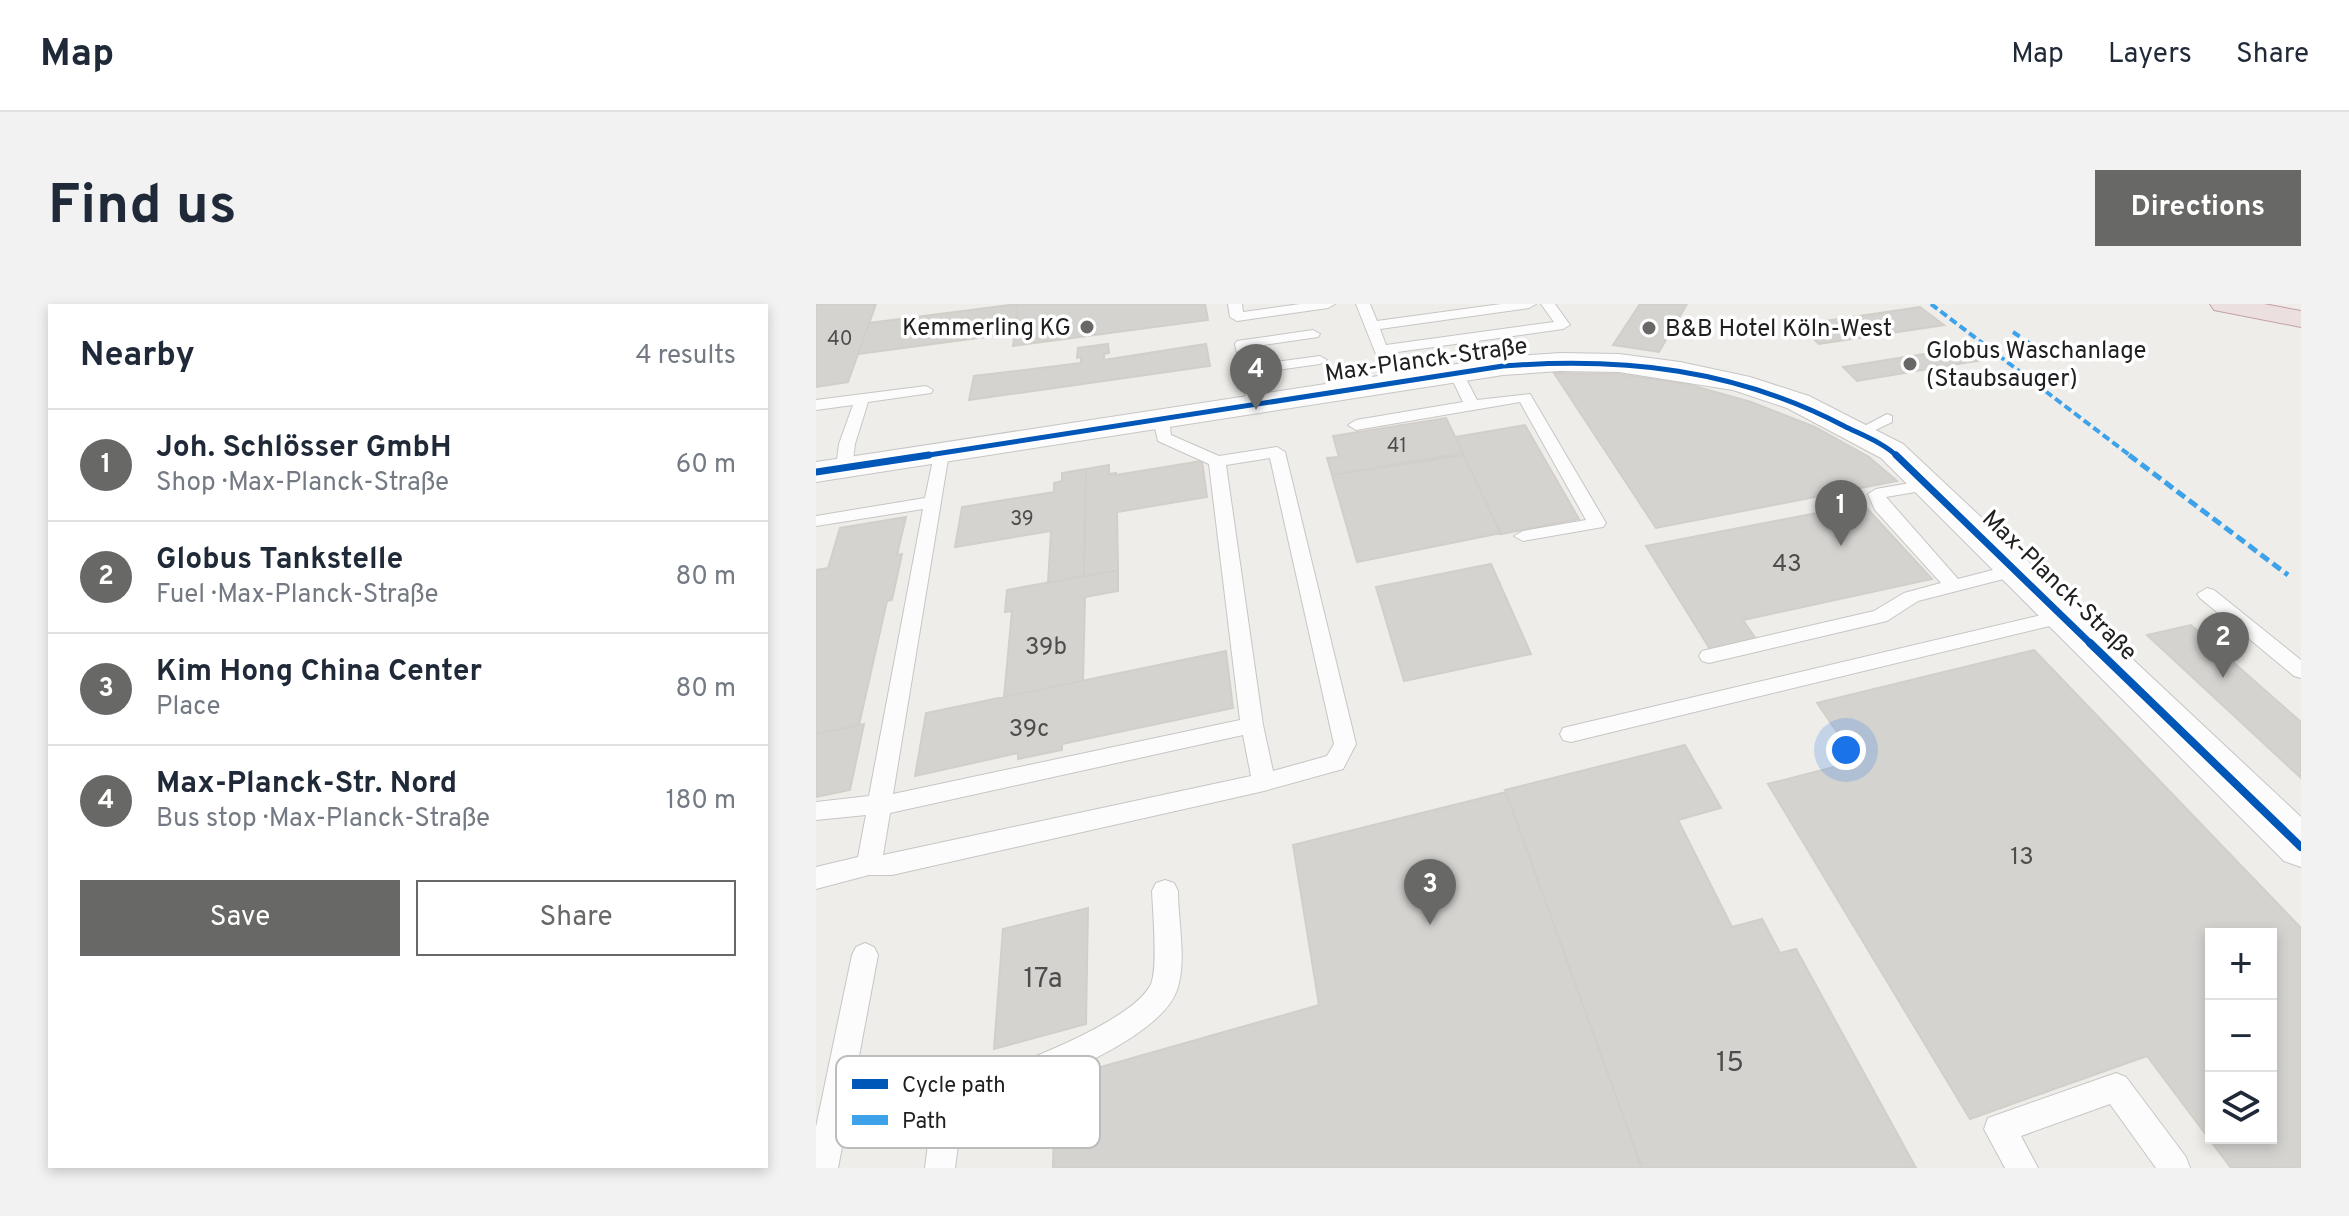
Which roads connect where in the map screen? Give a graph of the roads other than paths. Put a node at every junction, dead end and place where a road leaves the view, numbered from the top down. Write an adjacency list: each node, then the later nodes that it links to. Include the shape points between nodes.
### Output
1 (1235, 304): 2 (lane, via 1237,317)
2 (1328, 304)
3 (1363, 304): 8 (lane)
4 (1529, 304): 8 (lane)
5 (1548, 304): 10 (lane, via 1563,325)
6 (2223, 304): 7 (highway)
7 (2301, 319)
8 (1371, 326): 10 (lane)
9 (1313, 334): 12 (lane, via 1242,344)
10 (1381, 350): 14 (lane)
11 (1320, 360): 12 (lane)
12 (1247, 370): 18 (lane)
13 (1456, 373): 14 (street, Max-Planck-Straße); 19 (lane); 25 (street, Max-Planck-Straße, via 1560,362 1619,363 1740,383 1874,426)
14 (1394, 382): 18 (street, Max-Planck-Straße)
15 (926, 390): 16 (lane)
16 (862, 399): 17 (lane); 24 (lane, via 847,444)
17 (816, 405)
18 (1253, 405): 20 (street, Max-Planck-Straße)
19 (1472, 405): 21 (lane); 28 (lane, via 1525,397 1597,523)
20 (1161, 419): 22 (street, Max-Planck-Straße); 23 (lane, via 1164,438)
21 (1356, 425)
22 (941, 453): 24 (street, Max-Planck-Straße); 26 (lane)
23 (1217, 461): 35 (lane); 37 (lane, via 1277,452 1345,744 1335,763)
24 (830, 470)
25 (1927, 485): 29 (street, Max-Planck-Straße); 30 (lane, via 1876,494)
26 (932, 502): 27 (lane); 38 (lane)
27 (816, 521)
28 (1523, 536)
29 (2016, 570): 30 (lane); 32 (street, Max-Planck-Straße)
30 (1953, 585): 33 (lane, via 1911,597 1880,616)
31 (2207, 594): 34 (lane)
32 (2063, 616): 36 (lane); 40 (street, Max-Planck-Straße)
33 (1709, 656)
34 (2301, 671)
35 (1252, 725): 37 (lane); 38 (lane, via 908,802)
36 (1571, 734)
37 (1264, 782): 41 (lane, via 892,865)
38 (879, 804): 39 (lane); 41 (lane)
39 (816, 811)
40 (2301, 847)
41 (869, 865): 42 (lane)
42 (816, 878)
43 (1165, 891): 46 (lane, via 1165,988 1145,1012)
44 (865, 955): 45 (lane)
45 (845, 1056)
46 (1062, 1056)
47 (836, 1102): 49 (lane)
48 (943, 1148): 50 (lane)
49 (823, 1168)
50 (940, 1168)
51 (2023, 1168): 52 (lane, via 1999,1129 2116,1087)
52 (2175, 1168)

